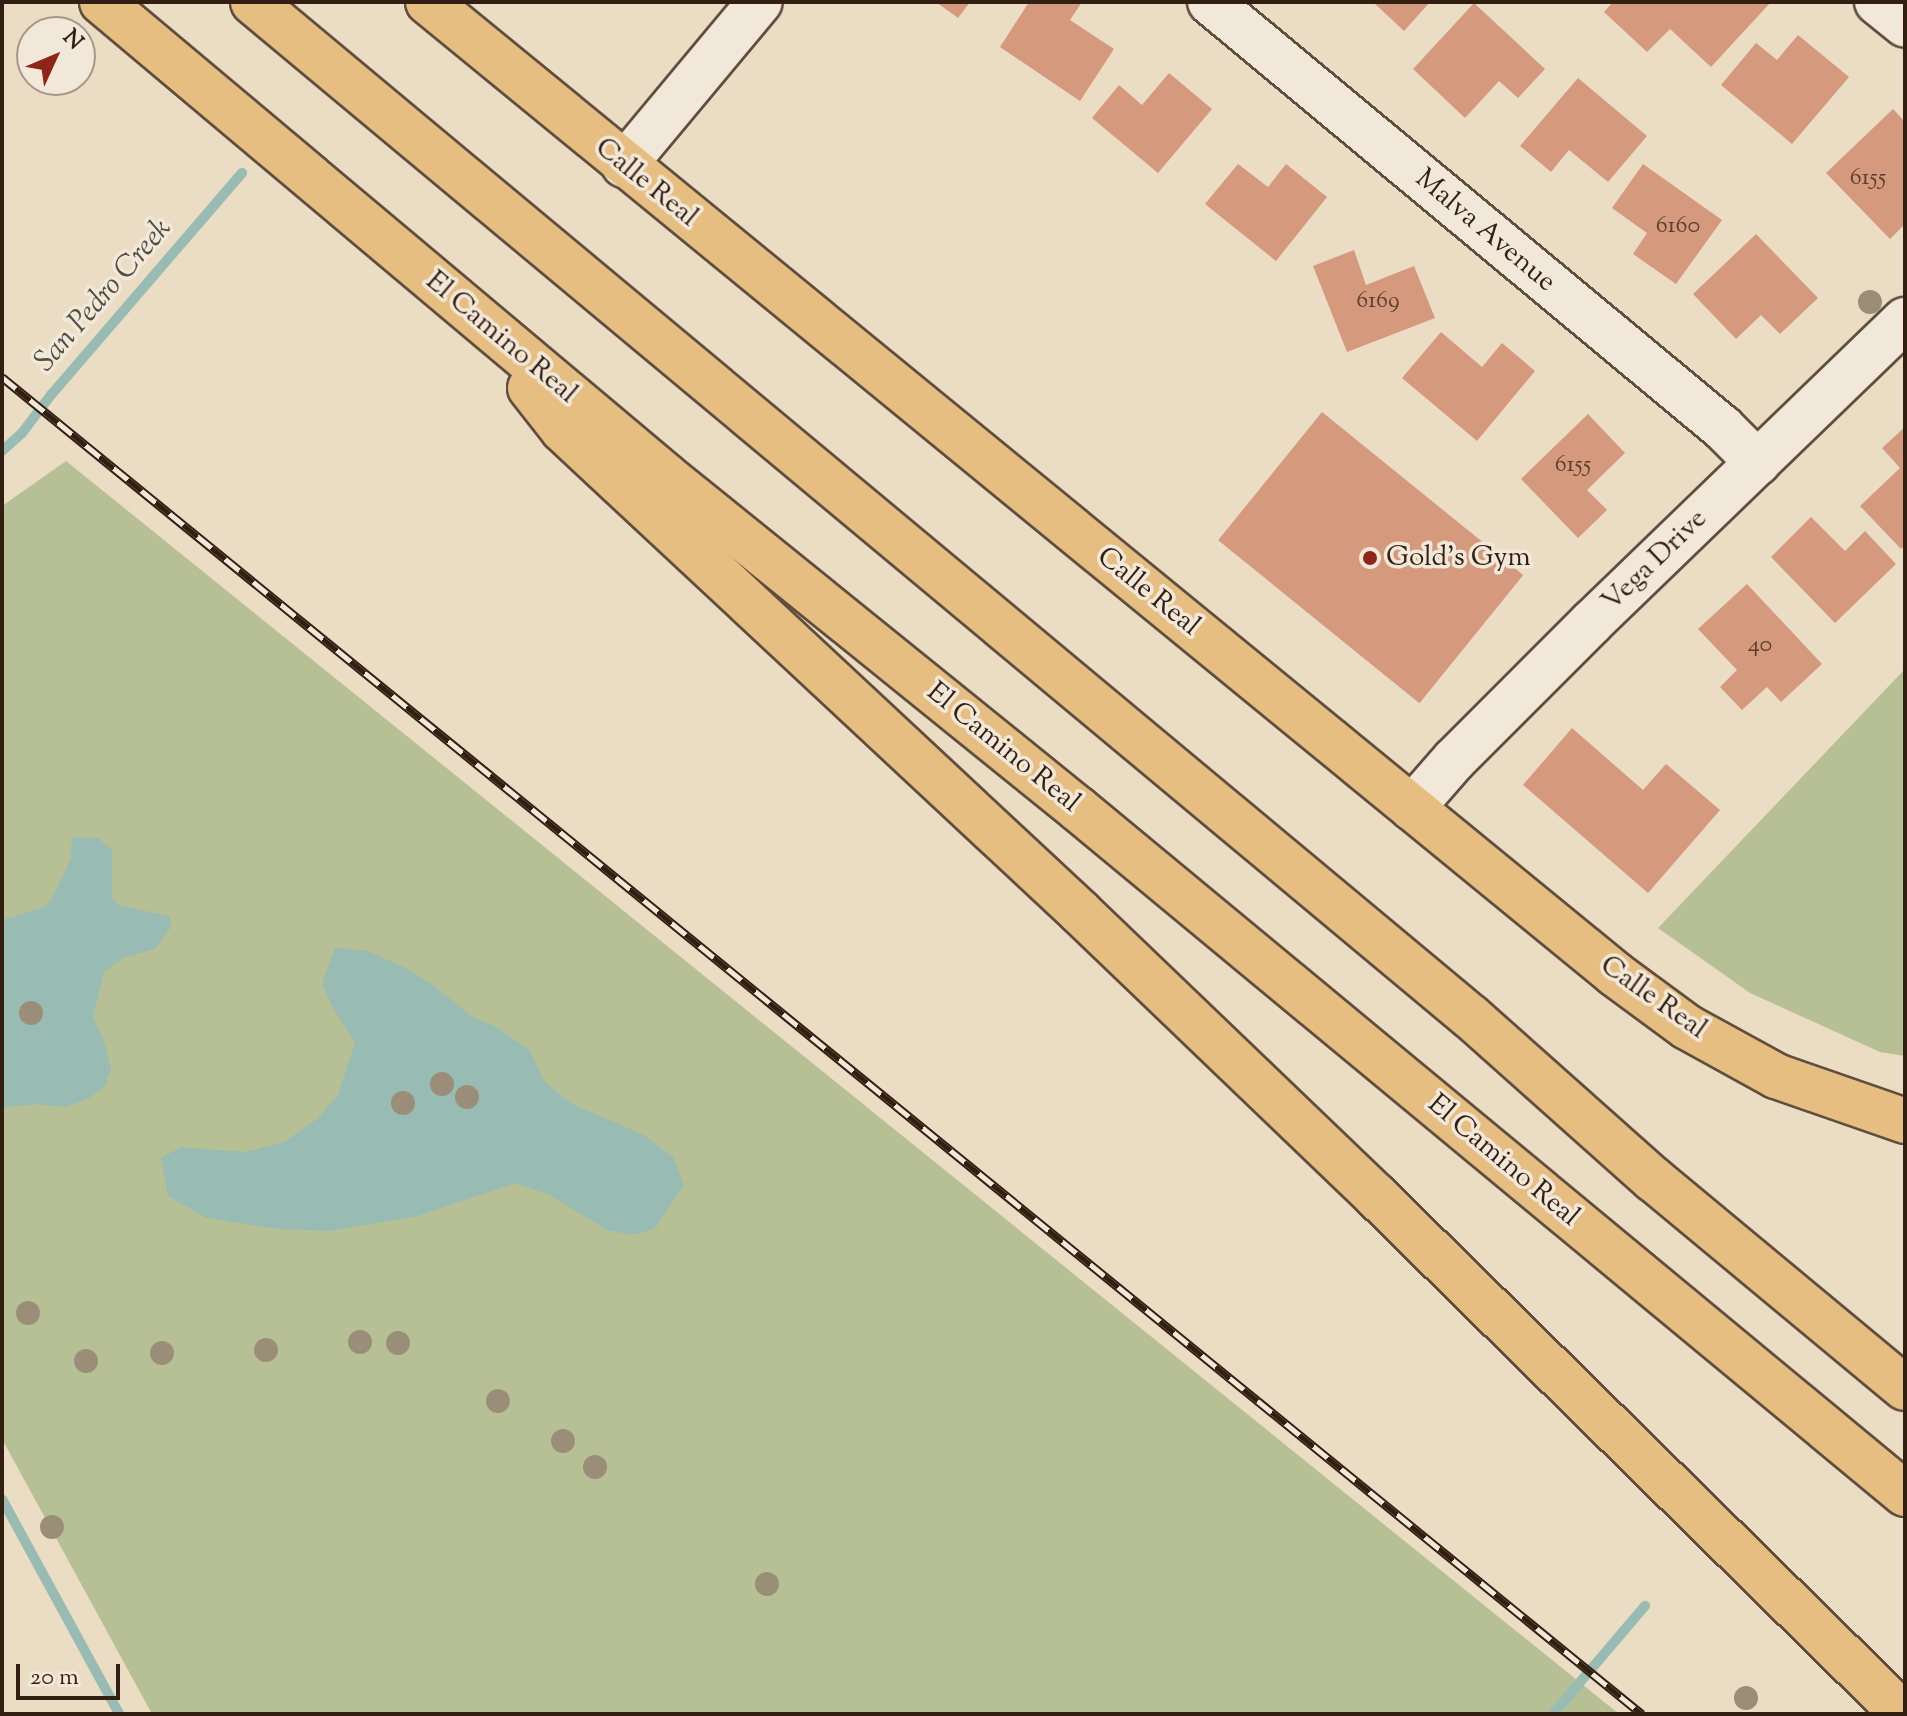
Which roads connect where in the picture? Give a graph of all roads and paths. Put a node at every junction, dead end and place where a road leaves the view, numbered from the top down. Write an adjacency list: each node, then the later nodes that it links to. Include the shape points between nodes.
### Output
1 (102, 2): 9 (main road, El Camino Real)
2 (428, 2): 8 (main road, Calle Real)
3 (760, 2): 8 (street)
4 (1210, 2): 11 (street, Malva Avenue, via 1723,428)
5 (1877, 2): 7 (street)
6 (256, 5): 14 (main road, via 1459,1006 1653,1179)
7 (1905, 25)
8 (624, 165): 12 (main road, Calle Real)
9 (474, 317): 15 (main road, El Camino Real, via 1091,819); 16 (main road, via 563,430 1092,923)
10 (1905, 320): 11 (street, Vega Drive)
11 (1758, 463): 12 (street, Vega Drive, via 1592,622)
12 (1412, 808): 13 (main road, Calle Real, via 1687,1027 1776,1076)
13 (1905, 1121)
14 (1902, 1385)
15 (1905, 1494)
16 (1898, 1708)

